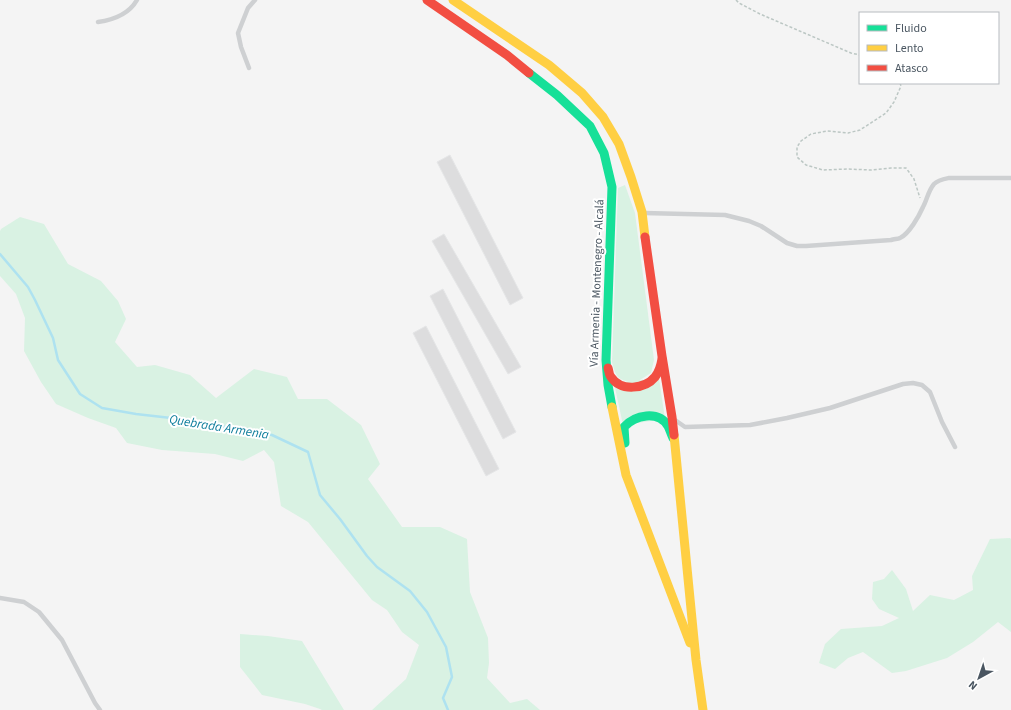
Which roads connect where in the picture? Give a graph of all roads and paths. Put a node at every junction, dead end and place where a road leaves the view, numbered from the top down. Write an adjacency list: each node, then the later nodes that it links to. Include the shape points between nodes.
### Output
1 (137, 0): 6 (lane, via 118,17)
2 (255, 0): 8 (lane, via 248,8 238,34)
3 (427, 0): 14 (main road, Vía Armenia - Montenegro - Alcalá, via 507,55 557,95 590,126 604,154 612,187)
4 (736, 0): 7 (path, via 760,14 851,53)
5 (455, 1): 12 (main road, Vía Armenia - Montenegro - Alcalá, via 549,65 582,93 603,117 619,144)
6 (98, 22)
7 (859, 54)
8 (250, 68)
9 (900, 84): 11 (path, via 894,102 886,113 860,130 848,133 828,131 811,134 796,147 797,157 806,165 823,170 906,168 914,179)
10 (1011, 178): 11 (lane, via 941,180 929,192)
11 (923, 207): 12 (lane, via 906,235 900,238 806,246 787,243 761,226 725,215)
12 (642, 212): 13 (main road, Vía Armenia - Montenegro - Alcalá)
13 (662, 356): 14 (main road, via 656,376 649,383 634,388 616,382 611,376); 15 (main road, Vía Armenia - Montenegro - Alcalá)
14 (606, 360): 18 (main road, Vía Armenia - Montenegro - Alcalá, via 608,385)
15 (672, 417): 16 (main road, Vía Armenia - Montenegro - Alcalá); 17 (lane, via 685,427 750,425 830,408 913,383 930,392)
16 (675, 440): 18 (main road, via 668,427 655,417 638,417 630,421 624,427); 20 (main road, Vía Armenia - Montenegro - Alcalá)
17 (955, 447)
18 (626, 475): 20 (main road, Vía Armenia - Montenegro - Alcalá)
19 (0, 598): 21 (lane, via 24,602 39,612 62,640)
20 (696, 660): 22 (main road, Vía Armenia - Montenegro - Alcalá)
21 (100, 710)
22 (703, 710)

